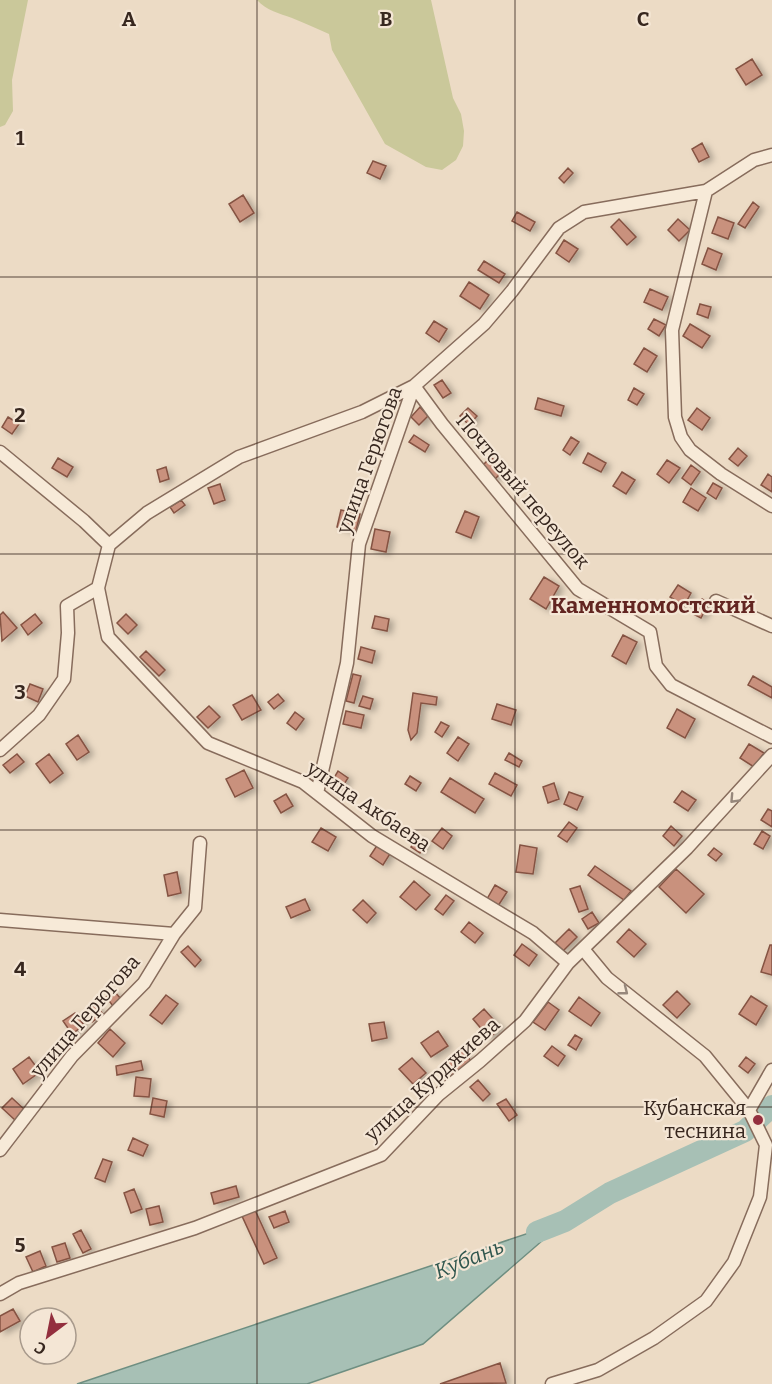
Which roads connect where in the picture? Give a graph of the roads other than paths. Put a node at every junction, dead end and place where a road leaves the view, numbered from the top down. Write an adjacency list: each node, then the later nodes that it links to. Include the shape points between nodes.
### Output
1 (772, 155): 2 (street, via 754,160)
2 (706, 191): 3 (street, улица Герюгова, via 584,212 558,228 483,324); 5 (street, via 672,330 675,417 690,450)
3 (414, 386): 6 (street, via 362,412 239,457 147,513); 10 (street, Почтовый переулок, via 578,589 650,632 656,666 671,685); 13 (street, улица Герюгова, via 359,544 347,663)
4 (0, 452): 6 (street)
5 (772, 506)
6 (109, 545): 7 (street, улица Акбаева)
7 (98, 588): 11 (street, via 67,606 64,679 39,715); 13 (street, улица Акбаева, via 108,637 208,743 303,782)
8 (716, 602): 9 (street)
9 (772, 626)
10 (772, 737)
11 (0, 750)
12 (769, 759): 17 (street, улица Курджиева, one-way to 17, via 687,848)
13 (317, 793): 18 (street, улица Акбаева, via 372,836 533,933)
14 (200, 843): 16 (street, улица Герюгова, via 195,908)
15 (0, 920): 16 (street)
16 (174, 934): 22 (street, улица Герюгова, via 144,983 72,1056)
17 (583, 949): 18 (street, улица Курджиева); 20 (street, one-way to 20, via 607,978 705,1056)
18 (568, 963): 23 (street, улица Курджиева, via 525,1021 438,1095 381,1155 195,1228 19,1283)
19 (772, 1070): 20 (street)
20 (749, 1110): 21 (street)
21 (769, 1143): 24 (street, via 760,1197 734,1262 706,1301 654,1338 598,1370)
22 (0, 1150)
23 (0, 1294)
24 (552, 1384)

